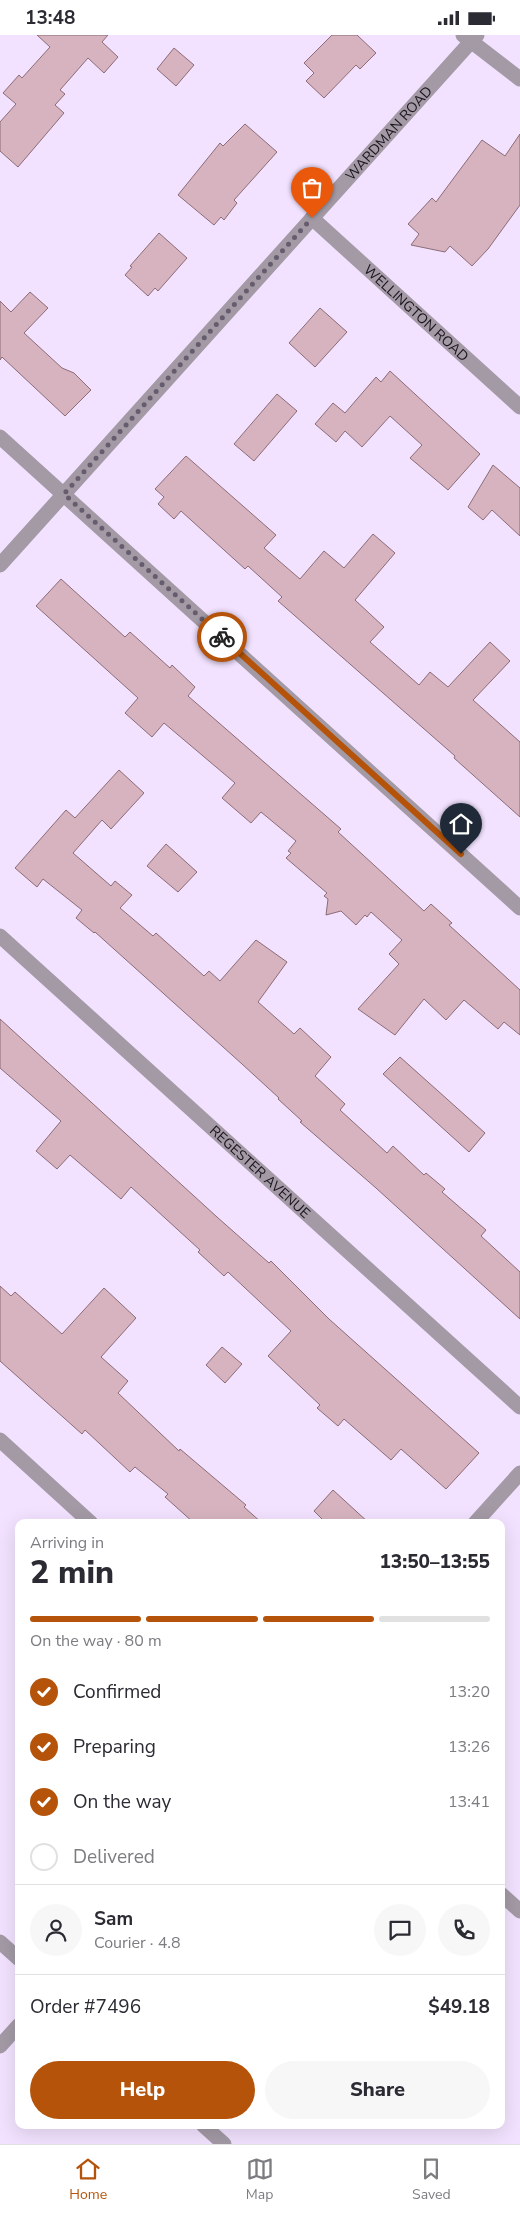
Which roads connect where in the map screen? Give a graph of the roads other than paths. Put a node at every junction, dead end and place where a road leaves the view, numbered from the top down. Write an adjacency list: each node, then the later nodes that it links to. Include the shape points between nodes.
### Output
1 (471, 37): 2 (street); 3 (street, WARDMAN ROAD)
2 (520, 79)
3 (312, 218): 4 (street, WELLINGTON ROAD); 6 (street, WARDMAN ROAD)
4 (520, 407)
5 (0, 437): 6 (street)
6 (64, 494): 7 (street, WARDMAN ROAD); 8 (street)
7 (0, 565)
8 (520, 907)
9 (0, 935): 10 (street, REGESTER AVENUE)
10 (520, 1407)
11 (0, 1440): 13 (street)
12 (520, 1473): 14 (street)
13 (88, 1519)
14 (480, 1519)
15 (505, 1898): 16 (street)
16 (520, 1911)
17 (0, 1942): 18 (street)
18 (15, 1955)
19 (15, 2029): 20 (street)
20 (0, 2046)
21 (207, 2129): 22 (street)
22 (224, 2144)

